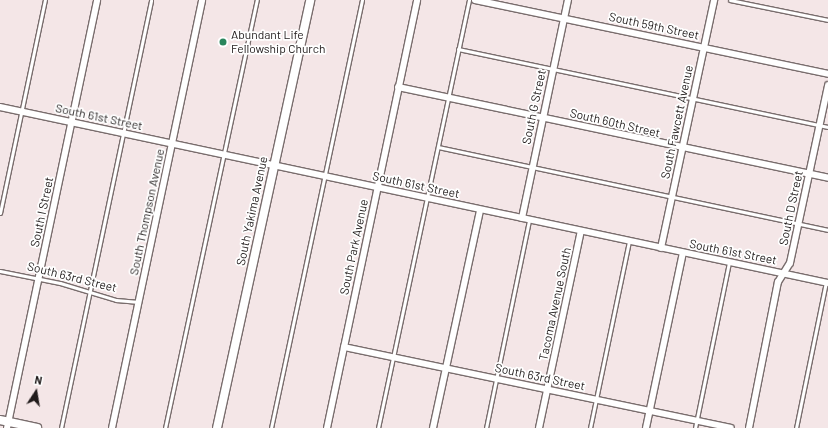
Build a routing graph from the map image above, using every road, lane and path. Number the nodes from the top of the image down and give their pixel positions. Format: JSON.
{"nodes":[{"id":1,"x":45,"y":0,"type":"edge"},
{"id":2,"x":97,"y":0,"type":"edge"},
{"id":3,"x":151,"y":0,"type":"edge"},
{"id":4,"x":202,"y":0,"type":"edge"},
{"id":5,"x":257,"y":0,"type":"edge"},
{"id":6,"x":310,"y":0,"type":"edge"},
{"id":7,"x":362,"y":0,"type":"edge"},
{"id":8,"x":417,"y":0,"type":"edge"},
{"id":9,"x":469,"y":0,"type":"edge"},
{"id":10,"x":475,"y":0,"type":"edge"},
{"id":11,"x":568,"y":0,"type":"edge"},
{"id":12,"x":714,"y":0,"type":"edge"},
{"id":13,"x":730,"y":0,"type":"edge"},
{"id":14,"x":564,"y":18,"type":"junction"},
{"id":15,"x":828,"y":20,"type":"edge"},
{"id":16,"x":704,"y":48,"type":"junction"},
{"id":17,"x":458,"y":49,"type":"junction"},
{"id":18,"x":554,"y":69,"type":"junction"},
{"id":19,"x":828,"y":74,"type":"edge"},
{"id":20,"x":828,"y":85,"type":"edge"},
{"id":21,"x":398,"y":87,"type":"junction"},
{"id":22,"x":448,"y":98,"type":"junction"},
{"id":23,"x":694,"y":99,"type":"junction"},
{"id":24,"x":0,"y":107,"type":"edge"},
{"id":25,"x":21,"y":112,"type":"junction"},
{"id":26,"x":543,"y":118,"type":"junction"},
{"id":27,"x":72,"y":122,"type":"junction"},
{"id":28,"x":819,"y":125,"type":"junction"},
{"id":29,"x":828,"y":127,"type":"edge"},
{"id":30,"x":123,"y":133,"type":"junction"},
{"id":31,"x":173,"y":144,"type":"junction"},
{"id":32,"x":438,"y":147,"type":"junction"},
{"id":33,"x":682,"y":149,"type":"junction"},
{"id":34,"x":224,"y":154,"type":"junction"},
{"id":35,"x":274,"y":165,"type":"junction"},
{"id":36,"x":533,"y":167,"type":"junction"},
{"id":37,"x":810,"y":174,"type":"junction"},
{"id":38,"x":324,"y":176,"type":"junction"},
{"id":39,"x":828,"y":178,"type":"edge"},
{"id":40,"x":378,"y":188,"type":"junction"},
{"id":41,"x":673,"y":196,"type":"junction"},
{"id":42,"x":427,"y":199,"type":"junction"},
{"id":43,"x":480,"y":210,"type":"junction"},
{"id":44,"x":0,"y":213,"type":"edge"},
{"id":45,"x":522,"y":218,"type":"junction"},
{"id":46,"x":529,"y":220,"type":"junction"},
{"id":47,"x":799,"y":224,"type":"junction"},
{"id":48,"x":828,"y":230,"type":"edge"},
{"id":49,"x":581,"y":231,"type":"junction"},
{"id":50,"x":629,"y":241,"type":"junction"},
{"id":51,"x":662,"y":248,"type":"junction"},
{"id":52,"x":683,"y":253,"type":"junction"},
{"id":53,"x":729,"y":262,"type":"junction"},
{"id":54,"x":0,"y":271,"type":"edge"},
{"id":55,"x":784,"y":273,"type":"junction"},
{"id":56,"x":39,"y":279,"type":"junction"},
{"id":57,"x":827,"y":282,"type":"edge"},
{"id":58,"x":89,"y":292,"type":"junction"},
{"id":59,"x":139,"y":302,"type":"junction"},
{"id":60,"x":344,"y":347,"type":"junction"},
{"id":61,"x":393,"y":357,"type":"junction"},
{"id":62,"x":446,"y":368,"type":"junction"},
{"id":63,"x":496,"y":379,"type":"junction"},
{"id":64,"x":548,"y":390,"type":"junction"},
{"id":65,"x":596,"y":400,"type":"junction"},
{"id":66,"x":649,"y":411,"type":"junction"},
{"id":67,"x":0,"y":420,"type":"edge"},
{"id":68,"x":696,"y":421,"type":"junction"},
{"id":69,"x":8,"y":425,"type":"edge"},
{"id":70,"x":37,"y":428,"type":"edge"},
{"id":71,"x":61,"y":428,"type":"edge"},
{"id":72,"x":112,"y":428,"type":"edge"},
{"id":73,"x":165,"y":428,"type":"edge"},
{"id":74,"x":217,"y":428,"type":"edge"},
{"id":75,"x":271,"y":428,"type":"edge"},
{"id":76,"x":327,"y":428,"type":"edge"},
{"id":77,"x":378,"y":428,"type":"edge"},
{"id":78,"x":433,"y":428,"type":"edge"},
{"id":79,"x":486,"y":428,"type":"edge"},
{"id":80,"x":539,"y":428,"type":"edge"},
{"id":81,"x":590,"y":428,"type":"edge"},
{"id":82,"x":646,"y":428,"type":"edge"},
{"id":83,"x":694,"y":428,"type":"edge"},
{"id":84,"x":731,"y":428,"type":"edge"},
{"id":85,"x":749,"y":428,"type":"edge"},
{"id":86,"x":796,"y":428,"type":"edge"}],
"edges":[{"from":1,"to":25,"type":"lane"},
{"from":2,"to":27,"type":"street","name":"South I Street"},
{"from":3,"to":30,"type":"lane"},
{"from":4,"to":31,"type":"street","name":"South Thompson Avenue"},
{"from":5,"to":34,"type":"lane"},
{"from":6,"to":35,"type":"main road","name":"South Yakima Avenue"},
{"from":7,"to":38,"type":"lane"},
{"from":8,"to":21,"type":"street","name":"South Park Avenue"},
{"from":9,"to":17,"type":"lane"},
{"from":10,"to":14,"type":"street","name":"South 59th Street"},
{"from":11,"to":14,"type":"street","name":"South G Street"},
{"from":12,"to":16,"type":"street","name":"South Fawcett Avenue"},
{"from":13,"to":15,"type":"lane"},
{"from":14,"to":16,"type":"street","name":"South 59th Street"},
{"from":14,"to":18,"type":"street","name":"South G Street"},
{"from":16,"to":19,"type":"street","name":"South 59th Street"},
{"from":16,"to":23,"type":"street","name":"South Fawcett Avenue"},
{"from":17,"to":18,"type":"lane"},
{"from":17,"to":22,"type":"lane"},
{"from":18,"to":23,"type":"lane"},
{"from":18,"to":26,"type":"street","name":"South G Street"},
{"from":20,"to":28,"type":"street","name":"South D Street"},
{"from":21,"to":22,"type":"street","name":"South 60th Street"},
{"from":21,"to":40,"type":"street","name":"South Park Avenue"},
{"from":22,"to":26,"type":"street","name":"South 60th Street"},
{"from":22,"to":32,"type":"lane"},
{"from":23,"to":28,"type":"lane"},
{"from":23,"to":33,"type":"street","name":"South Fawcett Avenue"},
{"from":24,"to":25,"type":"street","name":"South 61st Street"},
{"from":25,"to":27,"type":"street","name":"South 61st Street"},
{"from":25,"to":44,"type":"lane"},
{"from":26,"to":33,"type":"street","name":"South 60th Street"},
{"from":26,"to":36,"type":"street","name":"South G Street"},
{"from":27,"to":30,"type":"street","name":"South 61st Street"},
{"from":27,"to":56,"type":"street","name":"South I Street"},
{"from":28,"to":29,"type":"lane"},
{"from":28,"to":37,"type":"street","name":"South D Street"},
{"from":30,"to":31,"type":"street","name":"South 61st Street"},
{"from":30,"to":58,"type":"lane"},
{"from":31,"to":34,"type":"street","name":"South 61st Street"},
{"from":31,"to":59,"type":"street","name":"South Thompson Avenue"},
{"from":32,"to":36,"type":"lane"},
{"from":32,"to":42,"type":"lane"},
{"from":33,"to":37,"type":"street","name":"South 60th Street"},
{"from":33,"to":41,"type":"street","name":"South Fawcett Avenue"},
{"from":34,"to":35,"type":"street","name":"South 61st Street"},
{"from":34,"to":73,"type":"lane"},
{"from":35,"to":38,"type":"street","name":"South 61st Street"},
{"from":35,"to":74,"type":"main road","name":"South Yakima Avenue"},
{"from":36,"to":41,"type":"lane"},
{"from":36,"to":45,"type":"street","name":"South G Street"},
{"from":37,"to":39,"type":"street","name":"South 60th Street"},
{"from":37,"to":47,"type":"street","name":"South D Street"},
{"from":38,"to":40,"type":"street","name":"South 61st Street"},
{"from":38,"to":75,"type":"lane"},
{"from":40,"to":42,"type":"street","name":"South 61st Street"},
{"from":40,"to":60,"type":"street","name":"South Park Avenue"},
{"from":41,"to":47,"type":"lane"},
{"from":41,"to":51,"type":"street","name":"South Fawcett Avenue"},
{"from":42,"to":43,"type":"street","name":"South 61st Street"},
{"from":42,"to":61,"type":"lane"},
{"from":43,"to":45,"type":"street","name":"South 61st Street"},
{"from":43,"to":62,"type":"street"},
{"from":45,"to":46,"type":"street","name":"South 61st Street"},
{"from":46,"to":49,"type":"street","name":"South 61st Street"},
{"from":46,"to":63,"type":"lane"},
{"from":47,"to":48,"type":"lane"},
{"from":47,"to":55,"type":"street","name":"South D Street"},
{"from":49,"to":50,"type":"street","name":"South 61st Street"},
{"from":49,"to":64,"type":"street","name":"Tacoma Avenue South"},
{"from":50,"to":51,"type":"street","name":"South 61st Street"},
{"from":50,"to":65,"type":"lane"},
{"from":51,"to":52,"type":"street","name":"South 61st Street"},
{"from":52,"to":53,"type":"street","name":"South 61st Street"},
{"from":52,"to":66,"type":"street"},
{"from":53,"to":55,"type":"street","name":"South 61st Street"},
{"from":53,"to":68,"type":"lane"},
{"from":54,"to":56,"type":"lane","name":"South 63rd Street"},
{"from":55,"to":57,"type":"street","name":"South 61st Street"},
{"from":55,"to":85,"type":"street","name":"South D Street"},
{"from":56,"to":58,"type":"lane","name":"South 63rd Street"},
{"from":56,"to":69,"type":"street","name":"South I Street"},
{"from":57,"to":86,"type":"lane"},
{"from":58,"to":59,"type":"lane","name":"South 63rd Street"},
{"from":58,"to":71,"type":"lane"},
{"from":59,"to":72,"type":"street","name":"South Thompson Avenue"},
{"from":60,"to":61,"type":"street","name":"South 63rd Street"},
{"from":60,"to":76,"type":"street","name":"South Park Avenue"},
{"from":61,"to":62,"type":"street","name":"South 63rd Street"},
{"from":61,"to":77,"type":"lane"},
{"from":62,"to":63,"type":"street","name":"South 63rd Street"},
{"from":62,"to":78,"type":"street"},
{"from":63,"to":64,"type":"street","name":"South 63rd Street"},
{"from":63,"to":79,"type":"lane"},
{"from":64,"to":65,"type":"street","name":"South 63rd Street"},
{"from":64,"to":80,"type":"street","name":"Tacoma Avenue South"},
{"from":65,"to":66,"type":"street","name":"South 63rd Street"},
{"from":65,"to":81,"type":"lane"},
{"from":66,"to":68,"type":"street","name":"South 63rd Street"},
{"from":66,"to":82,"type":"street"},
{"from":67,"to":69,"type":"main road"},
{"from":68,"to":83,"type":"lane"},
{"from":68,"to":84,"type":"street","name":"South 63rd Street"},
{"from":69,"to":70,"type":"main road"}]}
